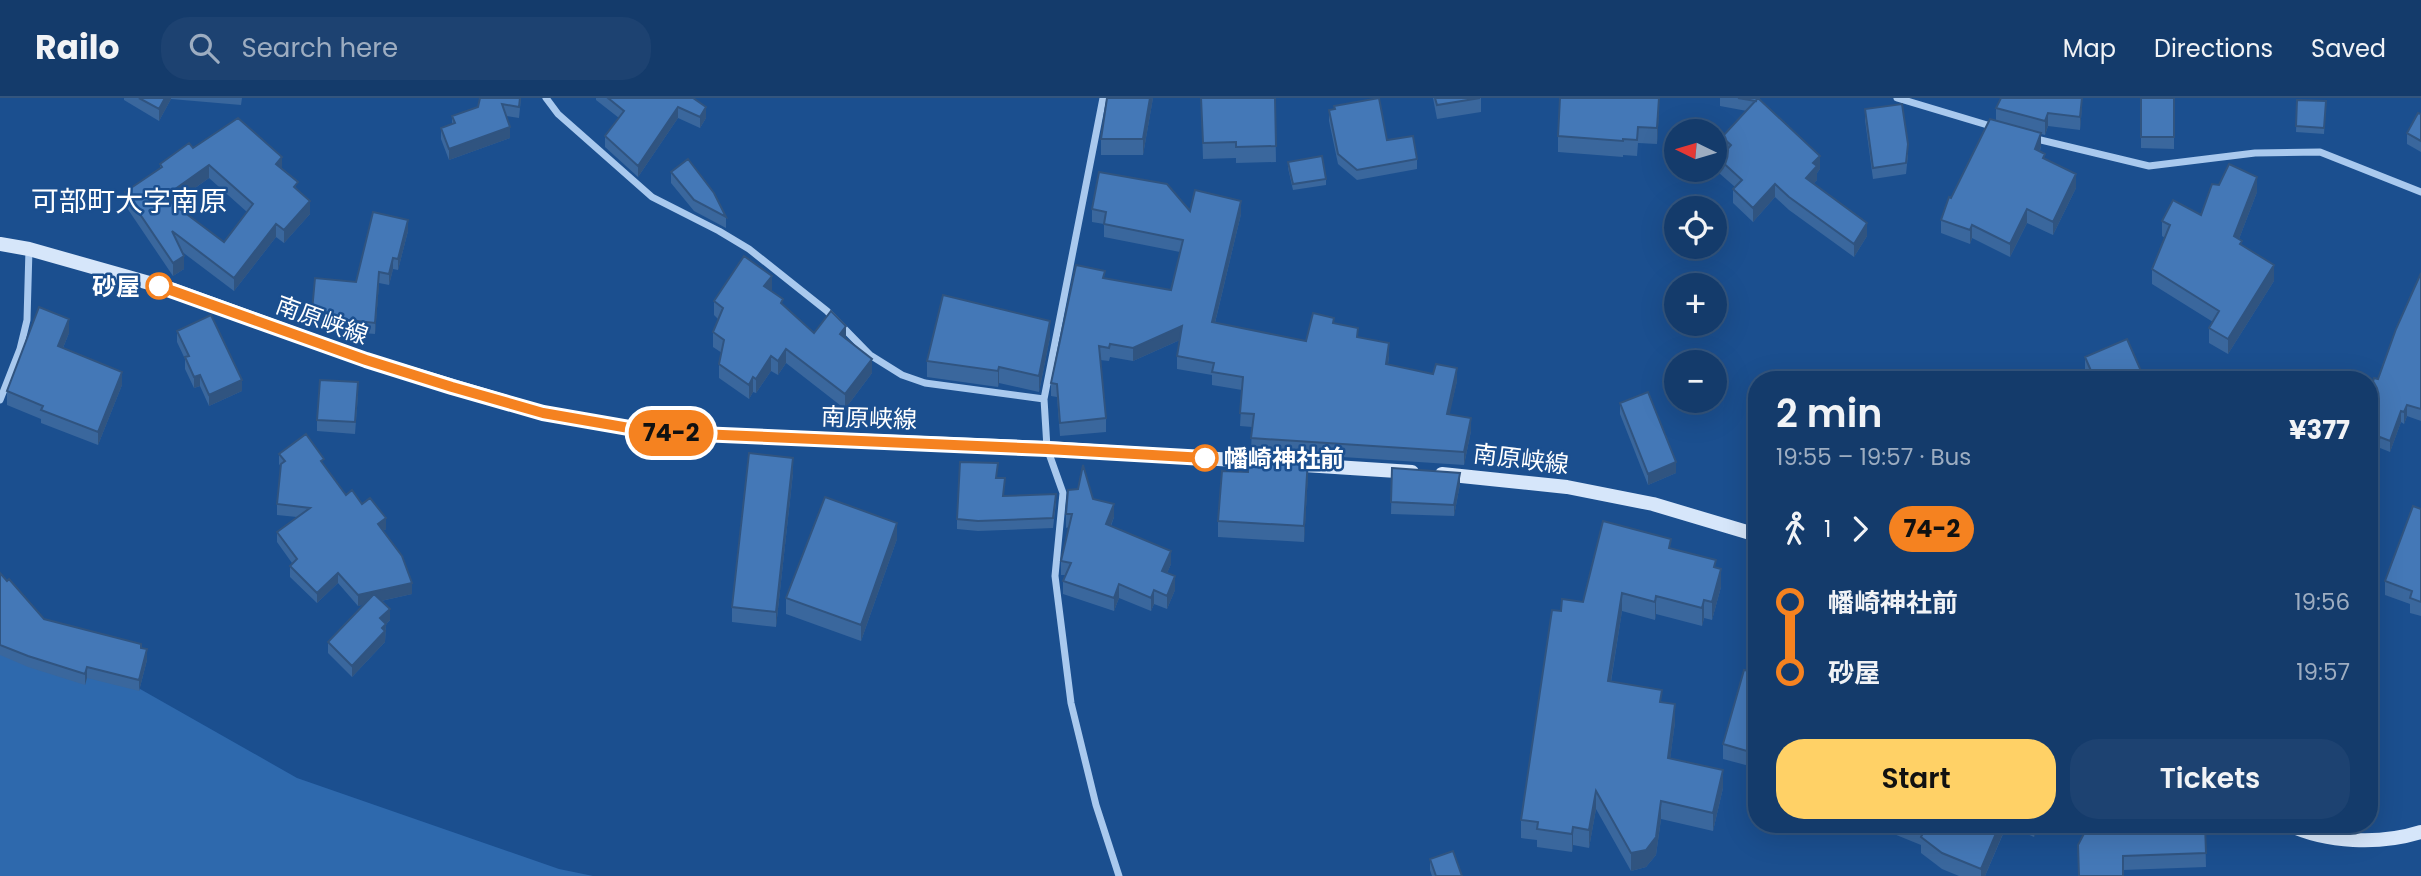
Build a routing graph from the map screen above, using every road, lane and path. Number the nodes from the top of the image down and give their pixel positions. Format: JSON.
{"nodes":[{"id":1,"x":546,"y":98,"type":"edge"},
{"id":2,"x":1103,"y":98,"type":"edge"},
{"id":3,"x":1897,"y":98,"type":"edge"},
{"id":4,"x":2003,"y":130,"type":"edge"},
{"id":5,"x":2029,"y":138,"type":"edge"},
{"id":6,"x":2421,"y":192,"type":"edge"},
{"id":7,"x":0,"y":244,"type":"edge"},
{"id":8,"x":29,"y":249,"type":"junction"},
{"id":9,"x":1045,"y":399,"type":"junction"},
{"id":10,"x":0,"y":400,"type":"edge"},
{"id":11,"x":1047,"y":449,"type":"junction"},
{"id":12,"x":1748,"y":532,"type":"edge"},
{"id":13,"x":2421,"y":832,"type":"edge"},
{"id":14,"x":2317,"y":833,"type":"edge"},
{"id":15,"x":1119,"y":876,"type":"edge"}],
"edges":[{"from":1,"to":9,"type":"street"},
{"from":2,"to":9,"type":"street"},
{"from":3,"to":4,"type":"street"},
{"from":5,"to":6,"type":"street"},
{"from":7,"to":8,"type":"main road","name":"南原峡線"},
{"from":8,"to":10,"type":"street"},
{"from":8,"to":11,"type":"main road","name":"南原峡線"},
{"from":9,"to":11,"type":"street"},
{"from":11,"to":12,"type":"main road","name":"南原峡線"},
{"from":11,"to":15,"type":"street"},
{"from":13,"to":14,"type":"main road"}]}
